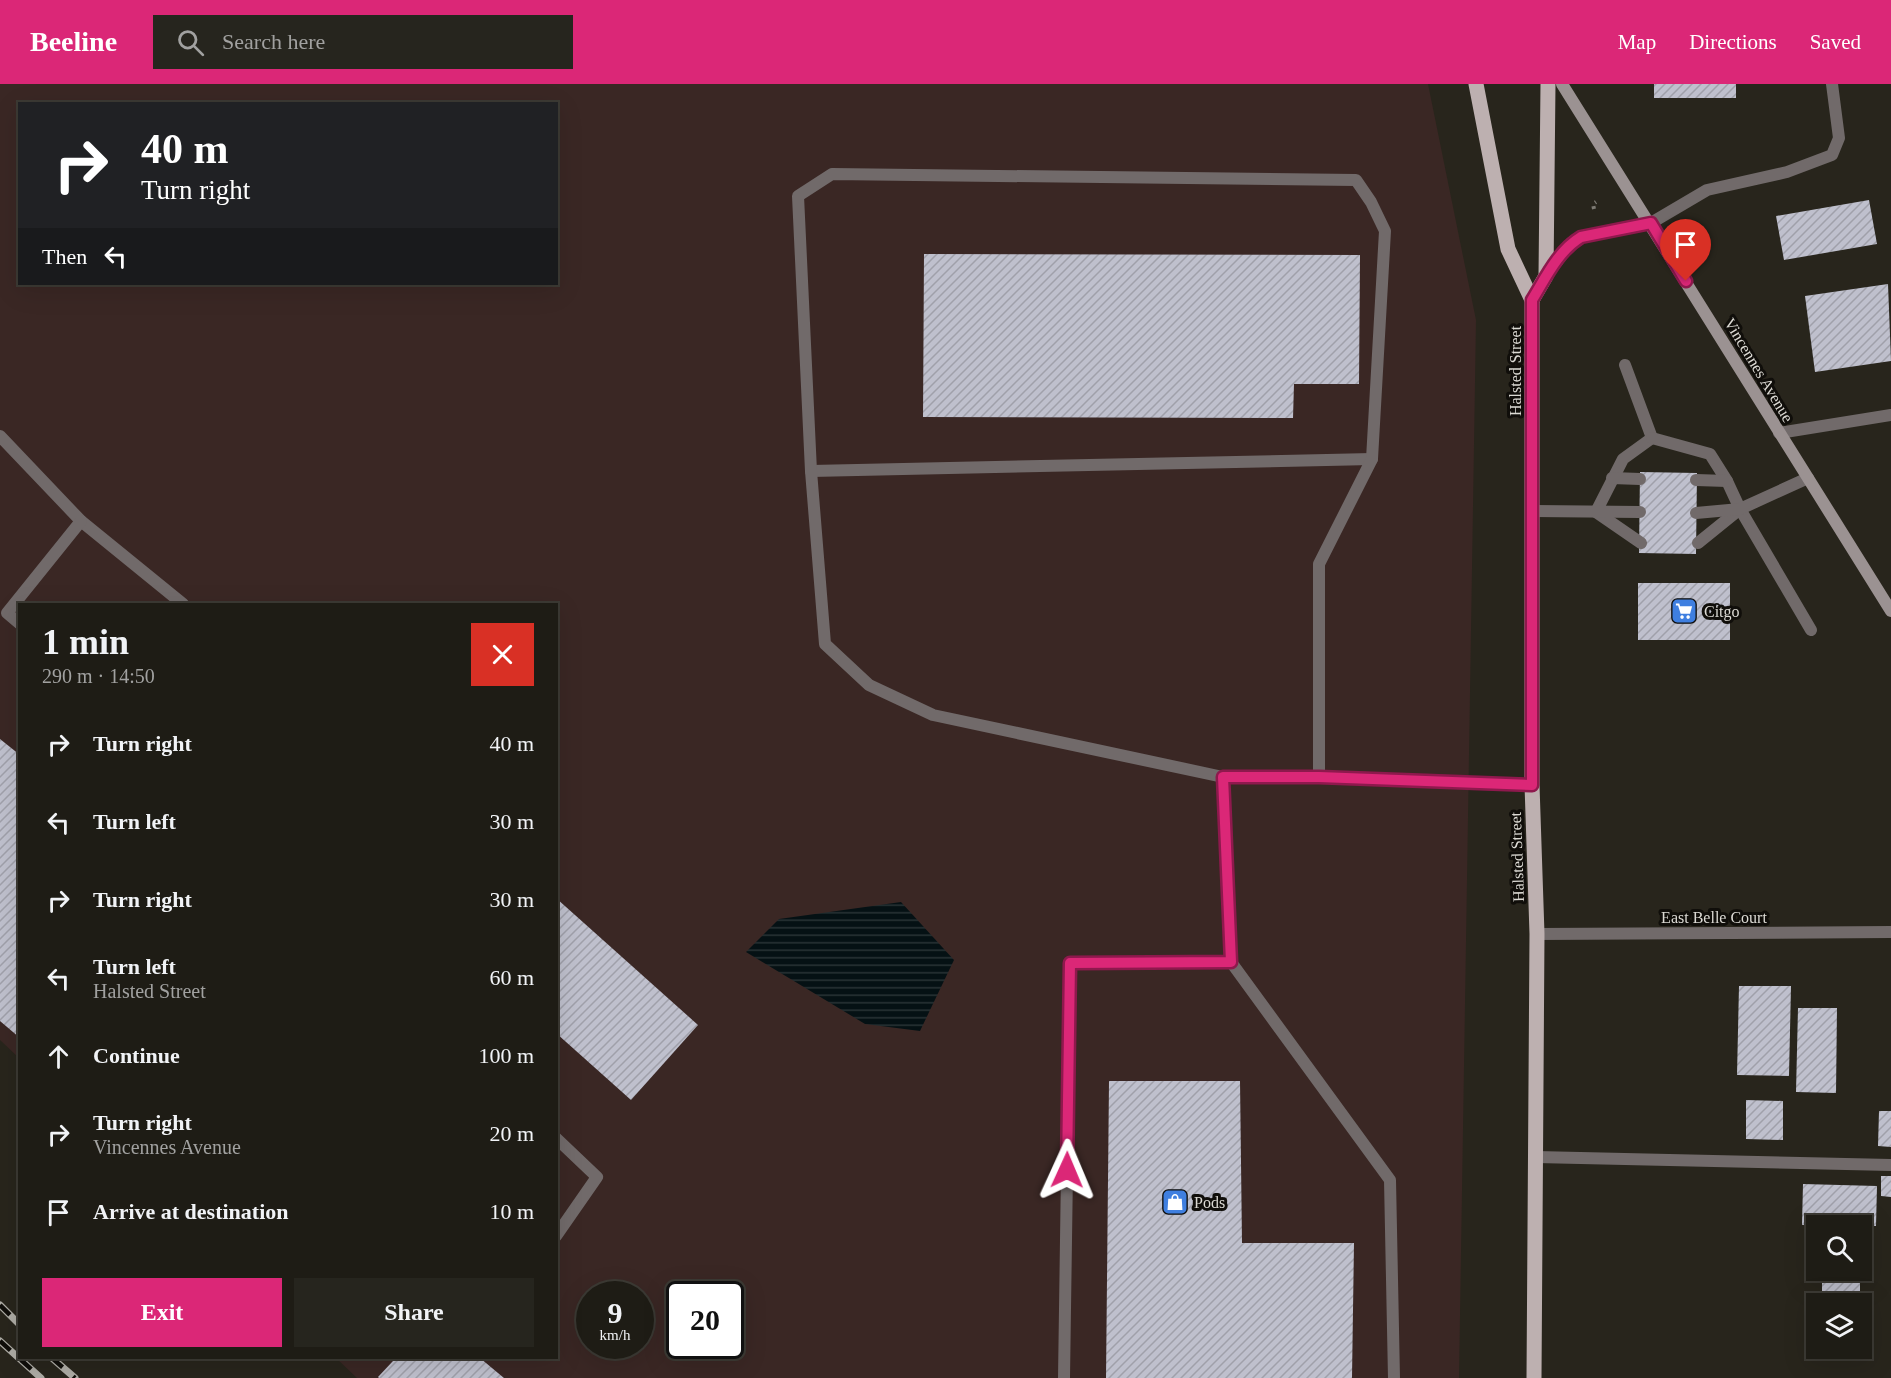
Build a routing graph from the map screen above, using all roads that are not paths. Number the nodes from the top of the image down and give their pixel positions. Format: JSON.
{"nodes":[{"id":1,"x":1476,"y":84,"type":"edge"},
{"id":2,"x":1548,"y":84,"type":"edge"},
{"id":3,"x":1562,"y":84,"type":"edge"},
{"id":4,"x":1832,"y":84,"type":"edge"},
{"id":5,"x":1651,"y":223,"type":"junction"},
{"id":6,"x":1546,"y":276,"type":"junction"},
{"id":7,"x":1532,"y":300,"type":"junction"},
{"id":8,"x":1625,"y":365,"type":"dead end"},
{"id":9,"x":1891,"y":415,"type":"edge"},
{"id":10,"x":1779,"y":433,"type":"junction"},
{"id":11,"x":0,"y":436,"type":"edge"},
{"id":12,"x":1652,"y":438,"type":"junction"},
{"id":13,"x":1372,"y":459,"type":"junction"},
{"id":14,"x":811,"y":471,"type":"junction"},
{"id":15,"x":1612,"y":478,"type":"junction"},
{"id":16,"x":1808,"y":478,"type":"junction"},
{"id":17,"x":1640,"y":479,"type":"dead end"},
{"id":18,"x":1696,"y":480,"type":"dead end"},
{"id":19,"x":1727,"y":481,"type":"junction"},
{"id":20,"x":1740,"y":509,"type":"junction"},
{"id":21,"x":1534,"y":511,"type":"junction"},
{"id":22,"x":1596,"y":512,"type":"junction"},
{"id":23,"x":1640,"y":512,"type":"dead end"},
{"id":24,"x":1696,"y":513,"type":"dead end"},
{"id":25,"x":81,"y":521,"type":"junction"},
{"id":26,"x":1641,"y":543,"type":"dead end"},
{"id":27,"x":1698,"y":543,"type":"dead end"},
{"id":28,"x":182,"y":603,"type":"edge"},
{"id":29,"x":1891,"y":611,"type":"edge"},
{"id":30,"x":18,"y":622,"type":"edge"},
{"id":31,"x":1811,"y":630,"type":"dead end"},
{"id":32,"x":1223,"y":777,"type":"junction"},
{"id":33,"x":1319,"y":777,"type":"junction"},
{"id":34,"x":1532,"y":785,"type":"junction"},
{"id":35,"x":1891,"y":932,"type":"edge"},
{"id":36,"x":1537,"y":934,"type":"junction"},
{"id":37,"x":1231,"y":962,"type":"junction"},
{"id":38,"x":558,"y":1140,"type":"edge"},
{"id":39,"x":1536,"y":1157,"type":"junction"},
{"id":40,"x":1891,"y":1165,"type":"edge"},
{"id":41,"x":558,"y":1233,"type":"edge"},
{"id":42,"x":1064,"y":1378,"type":"edge"},
{"id":43,"x":1394,"y":1378,"type":"edge"},
{"id":44,"x":1534,"y":1378,"type":"edge"}],
"edges":[{"from":1,"to":7,"type":"main road","name":"Halsted Street"},
{"from":2,"to":6,"type":"main road"},
{"from":3,"to":5,"type":"street","name":"Vincennes Avenue"},
{"from":4,"to":5,"type":"street"},
{"from":5,"to":6,"type":"street"},
{"from":5,"to":10,"type":"street","name":"Vincennes Avenue"},
{"from":6,"to":7,"type":"main road"},
{"from":7,"to":21,"type":"main road","name":"Halsted Street"},
{"from":8,"to":12,"type":"street"},
{"from":9,"to":10,"type":"street"},
{"from":10,"to":16,"type":"street","name":"Vincennes Avenue"},
{"from":11,"to":25,"type":"street"},
{"from":12,"to":15,"type":"street"},
{"from":12,"to":19,"type":"street"},
{"from":13,"to":14,"type":"street"},
{"from":13,"to":14,"type":"street"},
{"from":13,"to":33,"type":"street"},
{"from":14,"to":32,"type":"street"},
{"from":15,"to":17,"type":"street"},
{"from":15,"to":22,"type":"street"},
{"from":16,"to":20,"type":"street"},
{"from":16,"to":29,"type":"street","name":"Vincennes Avenue"},
{"from":18,"to":19,"type":"street"},
{"from":19,"to":20,"type":"street"},
{"from":20,"to":24,"type":"street"},
{"from":20,"to":27,"type":"street"},
{"from":20,"to":31,"type":"street"},
{"from":21,"to":22,"type":"street"},
{"from":21,"to":34,"type":"main road","name":"Halsted Street"},
{"from":22,"to":23,"type":"street"},
{"from":22,"to":26,"type":"street"},
{"from":25,"to":28,"type":"street"},
{"from":25,"to":30,"type":"street"},
{"from":32,"to":33,"type":"street"},
{"from":32,"to":37,"type":"street"},
{"from":33,"to":34,"type":"street"},
{"from":34,"to":36,"type":"main road","name":"Halsted Street"},
{"from":35,"to":36,"type":"street","name":"East Belle Court"},
{"from":36,"to":39,"type":"main road","name":"Halsted Street"},
{"from":37,"to":42,"type":"street"},
{"from":37,"to":43,"type":"street"},
{"from":38,"to":41,"type":"street"},
{"from":39,"to":40,"type":"street"},
{"from":39,"to":44,"type":"main road","name":"Halsted Street"}]}
